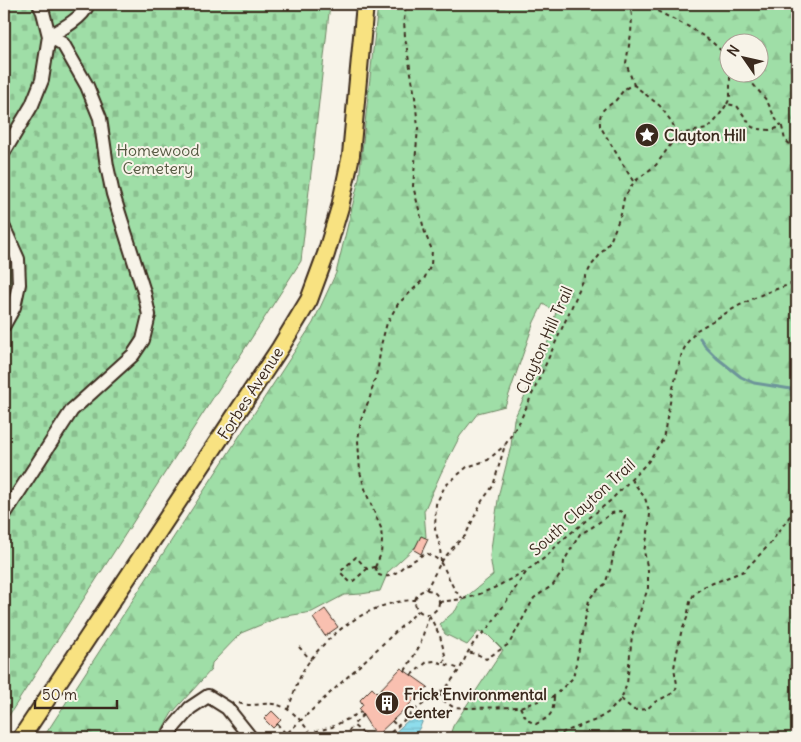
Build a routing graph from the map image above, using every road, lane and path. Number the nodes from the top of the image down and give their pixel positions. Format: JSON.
{"nodes":[{"id":1,"x":39,"y":4,"type":"edge"},
{"id":2,"x":88,"y":4,"type":"edge"},
{"id":3,"x":365,"y":4,"type":"edge"},
{"id":4,"x":406,"y":4,"type":"edge"},
{"id":5,"x":630,"y":4,"type":"edge"},
{"id":6,"x":643,"y":4,"type":"edge"},
{"id":7,"x":49,"y":36,"type":"junction"},
{"id":8,"x":718,"y":48,"type":"edge"},
{"id":9,"x":730,"y":82,"type":"edge"},
{"id":10,"x":751,"y":82,"type":"edge"},
{"id":11,"x":634,"y":85,"type":"junction"},
{"id":12,"x":727,"y":104,"type":"junction"},
{"id":13,"x":782,"y":126,"type":"junction"},
{"id":14,"x":678,"y":134,"type":"junction"},
{"id":15,"x":4,"y":152,"type":"edge"},
{"id":16,"x":797,"y":174,"type":"edge"},
{"id":17,"x":634,"y":182,"type":"junction"},
{"id":18,"x":4,"y":228,"type":"edge"},
{"id":19,"x":797,"y":282,"type":"edge"},
{"id":20,"x":4,"y":325,"type":"edge"},
{"id":21,"x":505,"y":445,"type":"junction"},
{"id":22,"x":632,"y":480,"type":"junction"},
{"id":23,"x":797,"y":506,"type":"edge"},
{"id":24,"x":4,"y":515,"type":"edge"},
{"id":25,"x":576,"y":529,"type":"junction"},
{"id":26,"x":580,"y":534,"type":"junction"},
{"id":27,"x":441,"y":562,"type":"junction"},
{"id":28,"x":375,"y":567,"type":"junction"},
{"id":29,"x":367,"y":569,"type":"junction"},
{"id":30,"x":529,"y":569,"type":"junction"},
{"id":31,"x":426,"y":590,"type":"junction"},
{"id":32,"x":463,"y":599,"type":"junction"},
{"id":33,"x":415,"y":600,"type":"junction"},
{"id":34,"x":439,"y":602,"type":"junction"},
{"id":35,"x":418,"y":611,"type":"junction"},
{"id":36,"x":429,"y":614,"type":"junction"},
{"id":37,"x":299,"y":647,"type":"dead end"},
{"id":38,"x":468,"y":652,"type":"junction"},
{"id":39,"x":311,"y":660,"type":"junction"},
{"id":40,"x":444,"y":664,"type":"junction"},
{"id":41,"x":460,"y":669,"type":"junction"},
{"id":42,"x":405,"y":671,"type":"dead end"},
{"id":43,"x":411,"y":675,"type":"dead end"},
{"id":44,"x":439,"y":693,"type":"junction"},
{"id":45,"x":554,"y":696,"type":"junction"},
{"id":46,"x":621,"y":699,"type":"junction"},
{"id":47,"x":235,"y":701,"type":"dead end"},
{"id":48,"x":520,"y":707,"type":"junction"},
{"id":49,"x":288,"y":709,"type":"junction"},
{"id":50,"x":361,"y":712,"type":"dead end"},
{"id":51,"x":363,"y":716,"type":"dead end"},
{"id":52,"x":301,"y":721,"type":"junction"},
{"id":53,"x":392,"y":721,"type":"dead end"},
{"id":54,"x":277,"y":724,"type":"dead end"},
{"id":55,"x":353,"y":725,"type":"junction"},
{"id":56,"x":397,"y":726,"type":"junction"},
{"id":57,"x":310,"y":733,"type":"junction"},
{"id":58,"x":286,"y":734,"type":"junction"},
{"id":59,"x":21,"y":738,"type":"edge"},
{"id":60,"x":167,"y":738,"type":"edge"},
{"id":61,"x":251,"y":738,"type":"edge"},
{"id":62,"x":282,"y":738,"type":"edge"},
{"id":63,"x":290,"y":738,"type":"edge"},
{"id":64,"x":311,"y":738,"type":"edge"},
{"id":65,"x":344,"y":738,"type":"edge"},
{"id":66,"x":369,"y":738,"type":"edge"},
{"id":67,"x":384,"y":738,"type":"edge"},
{"id":68,"x":555,"y":738,"type":"edge"}],
"edges":[{"from":1,"to":7,"type":"lane"},
{"from":2,"to":7,"type":"lane"},
{"from":3,"to":59,"type":"main road","name":"Forbes Avenue"},
{"from":4,"to":28,"type":"path"},
{"from":5,"to":11,"type":"path"},
{"from":6,"to":8,"type":"path"},
{"from":7,"to":15,"type":"lane"},
{"from":7,"to":24,"type":"lane"},
{"from":9,"to":12,"type":"path"},
{"from":10,"to":13,"type":"path"},
{"from":11,"to":14,"type":"path"},
{"from":11,"to":17,"type":"path"},
{"from":12,"to":13,"type":"path"},
{"from":12,"to":14,"type":"path"},
{"from":13,"to":16,"type":"path"},
{"from":14,"to":17,"type":"path","name":"Clayton Hill Trail"},
{"from":17,"to":21,"type":"path","name":"Clayton Hill Trail"},
{"from":18,"to":20,"type":"lane"},
{"from":19,"to":22,"type":"path","name":"South Clayton Trail"},
{"from":21,"to":27,"type":"path","name":"Clayton Hill Trail"},
{"from":21,"to":27,"type":"path"},
{"from":22,"to":25,"type":"path","name":"South Clayton Trail"},
{"from":22,"to":46,"type":"path"},
{"from":23,"to":46,"type":"path"},
{"from":25,"to":26,"type":"path"},
{"from":25,"to":30,"type":"path","name":"South Clayton Trail"},
{"from":26,"to":38,"type":"path"},
{"from":26,"to":45,"type":"path"},
{"from":27,"to":28,"type":"path"},
{"from":27,"to":31,"type":"path","name":"Clayton Hill Trail"},
{"from":27,"to":32,"type":"path"},
{"from":28,"to":29,"type":"path"},
{"from":29,"to":29,"type":"path"},
{"from":30,"to":32,"type":"path","name":"South Clayton Trail"},
{"from":30,"to":38,"type":"path"},
{"from":31,"to":33,"type":"path"},
{"from":31,"to":34,"type":"path"},
{"from":32,"to":34,"type":"path","name":"South Clayton Trail"},
{"from":33,"to":35,"type":"path"},
{"from":33,"to":39,"type":"path"},
{"from":34,"to":36,"type":"path"},
{"from":35,"to":36,"type":"path"},
{"from":35,"to":52,"type":"path"},
{"from":36,"to":40,"type":"path"},
{"from":36,"to":42,"type":"path"},
{"from":37,"to":39,"type":"path"},
{"from":38,"to":41,"type":"path"},
{"from":39,"to":49,"type":"path"},
{"from":40,"to":41,"type":"path"},
{"from":40,"to":43,"type":"path"},
{"from":41,"to":44,"type":"path"},
{"from":44,"to":48,"type":"path"},
{"from":44,"to":56,"type":"path"},
{"from":45,"to":48,"type":"path"},
{"from":45,"to":48,"type":"path"},
{"from":46,"to":68,"type":"path"},
{"from":47,"to":49,"type":"path"},
{"from":49,"to":52,"type":"path"},
{"from":50,"to":57,"type":"path"},
{"from":51,"to":55,"type":"path"},
{"from":52,"to":57,"type":"path"},
{"from":52,"to":58,"type":"path"},
{"from":53,"to":56,"type":"path"},
{"from":54,"to":58,"type":"path"},
{"from":55,"to":65,"type":"path"},
{"from":55,"to":66,"type":"path"},
{"from":56,"to":67,"type":"path"},
{"from":57,"to":64,"type":"path"},
{"from":58,"to":62,"type":"path"},
{"from":58,"to":63,"type":"path"},
{"from":60,"to":61,"type":"lane"}]}
